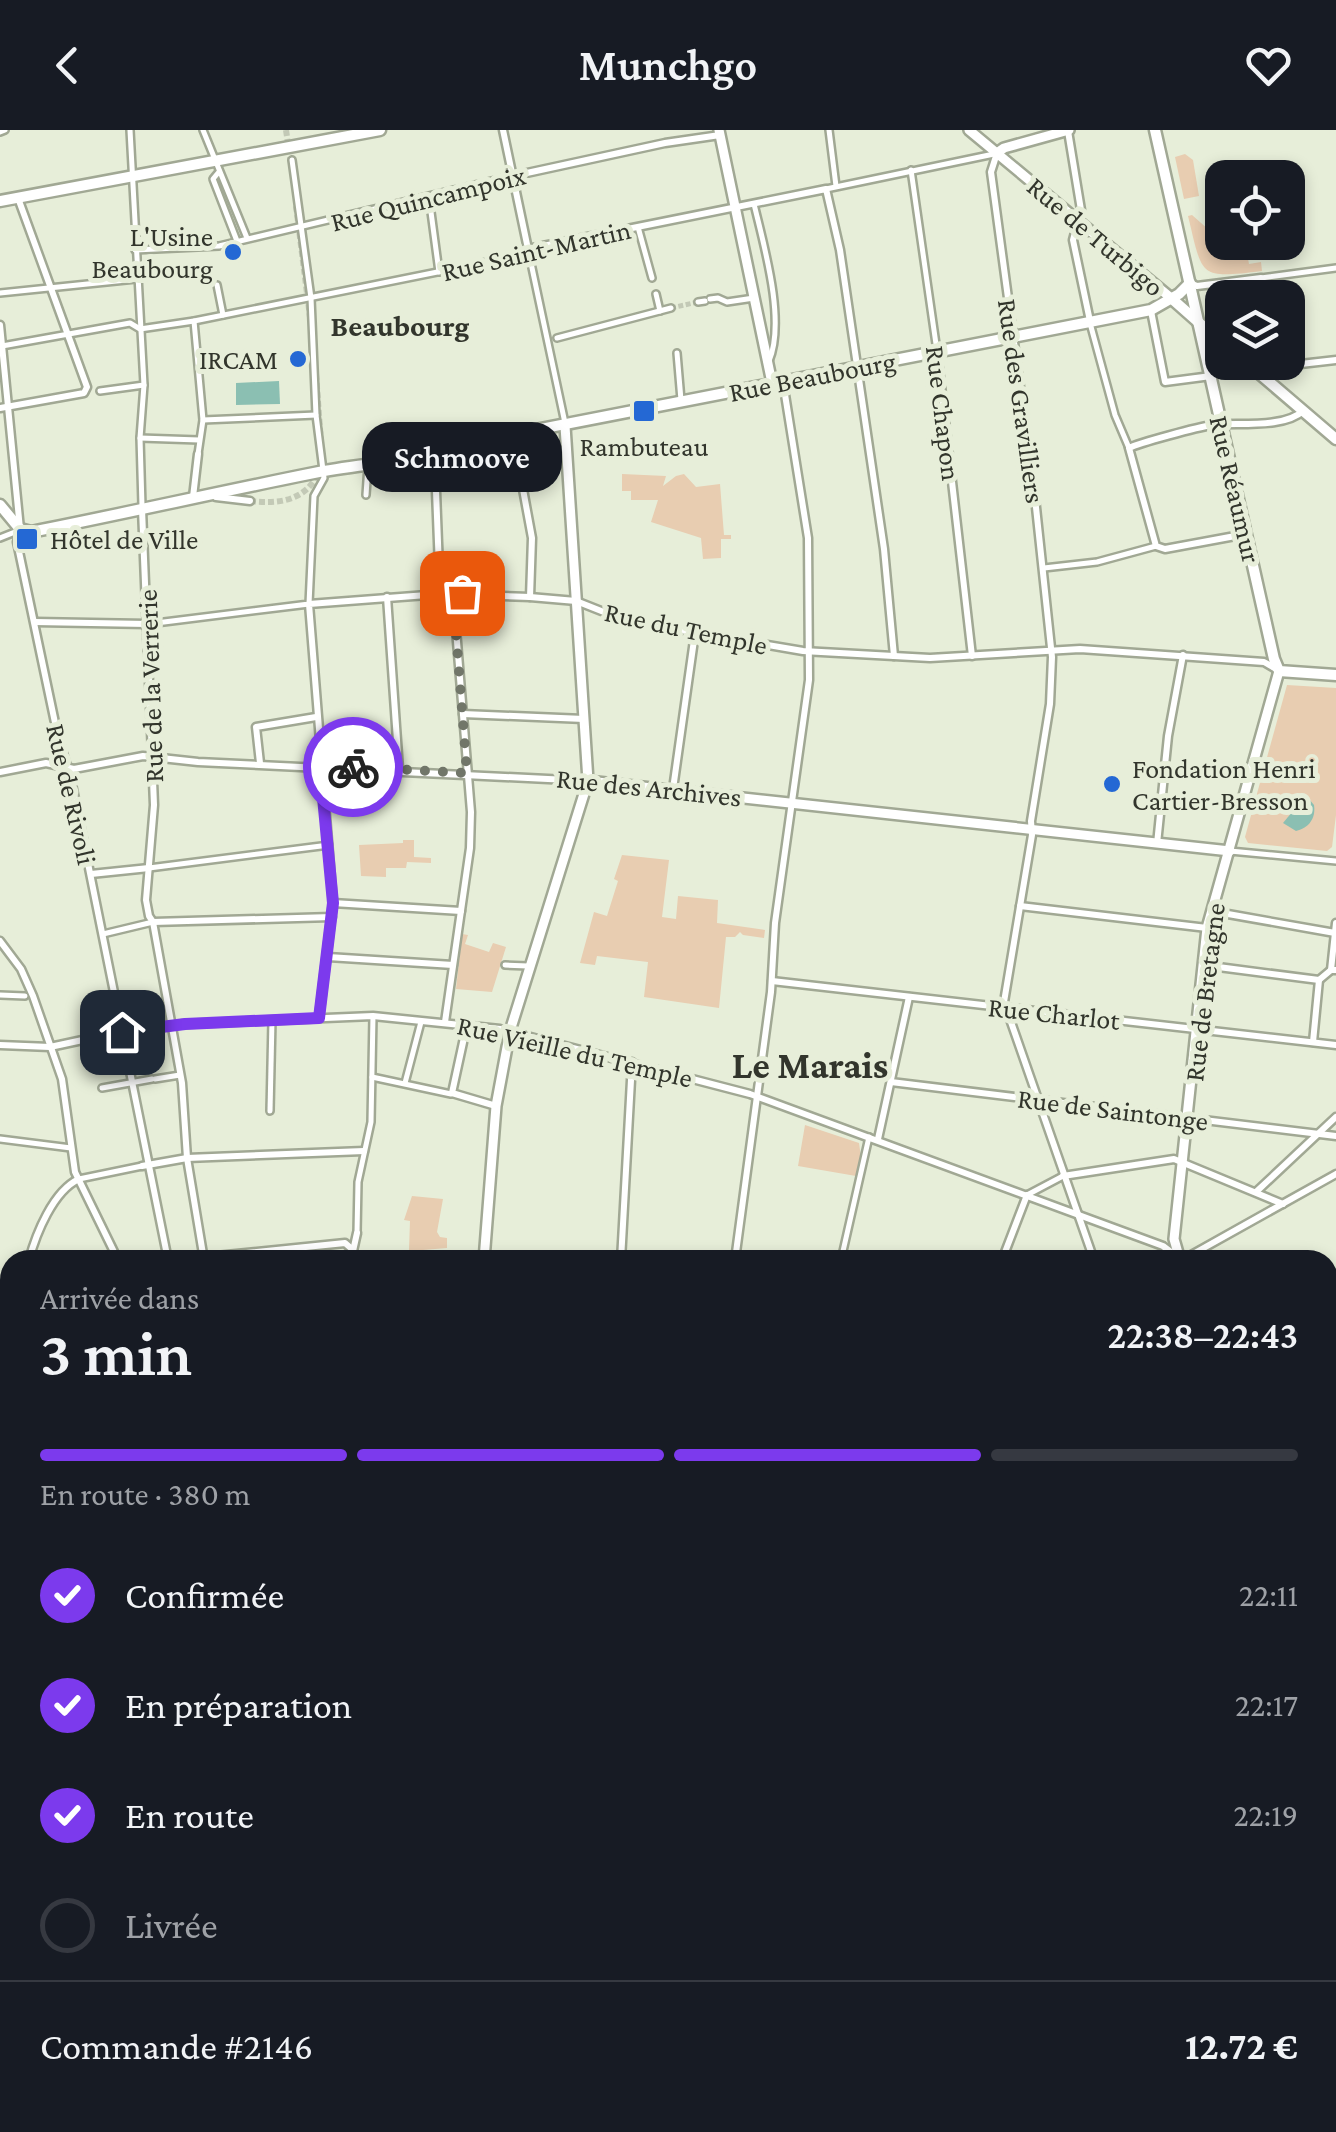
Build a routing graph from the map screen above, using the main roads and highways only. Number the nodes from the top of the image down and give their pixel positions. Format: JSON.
{"nodes":[{"id":1,"x":380,"y":130,"type":"edge"},
{"id":2,"x":1155,"y":130,"type":"edge"},
{"id":3,"x":0,"y":201,"type":"edge"},
{"id":4,"x":1190,"y":283,"type":"junction"},
{"id":5,"x":1170,"y":298,"type":"junction"},
{"id":6,"x":1199,"y":324,"type":"junction"},
{"id":7,"x":1205,"y":329,"type":"edge"},
{"id":8,"x":1267,"y":380,"type":"edge"},
{"id":9,"x":1336,"y":439,"type":"edge"},
{"id":10,"x":0,"y":504,"type":"edge"},
{"id":11,"x":1279,"y":671,"type":"joint"},
{"id":12,"x":1336,"y":675,"type":"edge"}],
"edges":[{"from":1,"to":3,"type":"main road"},
{"from":2,"to":4,"type":"main road","name":"Rue Réaumur"},
{"from":4,"to":5,"type":"main road","name":"Rue Beaubourg"},
{"from":4,"to":6,"type":"main road","name":"Rue Réaumur"},
{"from":5,"to":6,"type":"main road","name":"Rue de Turbigo"},
{"from":5,"to":10,"type":"main road","name":"Rue Beaubourg"},
{"from":6,"to":7,"type":"main road","name":"Rue de Turbigo"},
{"from":6,"to":11,"type":"main road","name":"Rue Réaumur"},
{"from":8,"to":9,"type":"main road"},
{"from":11,"to":12,"type":"main road","name":"Rue du Temple"}]}
